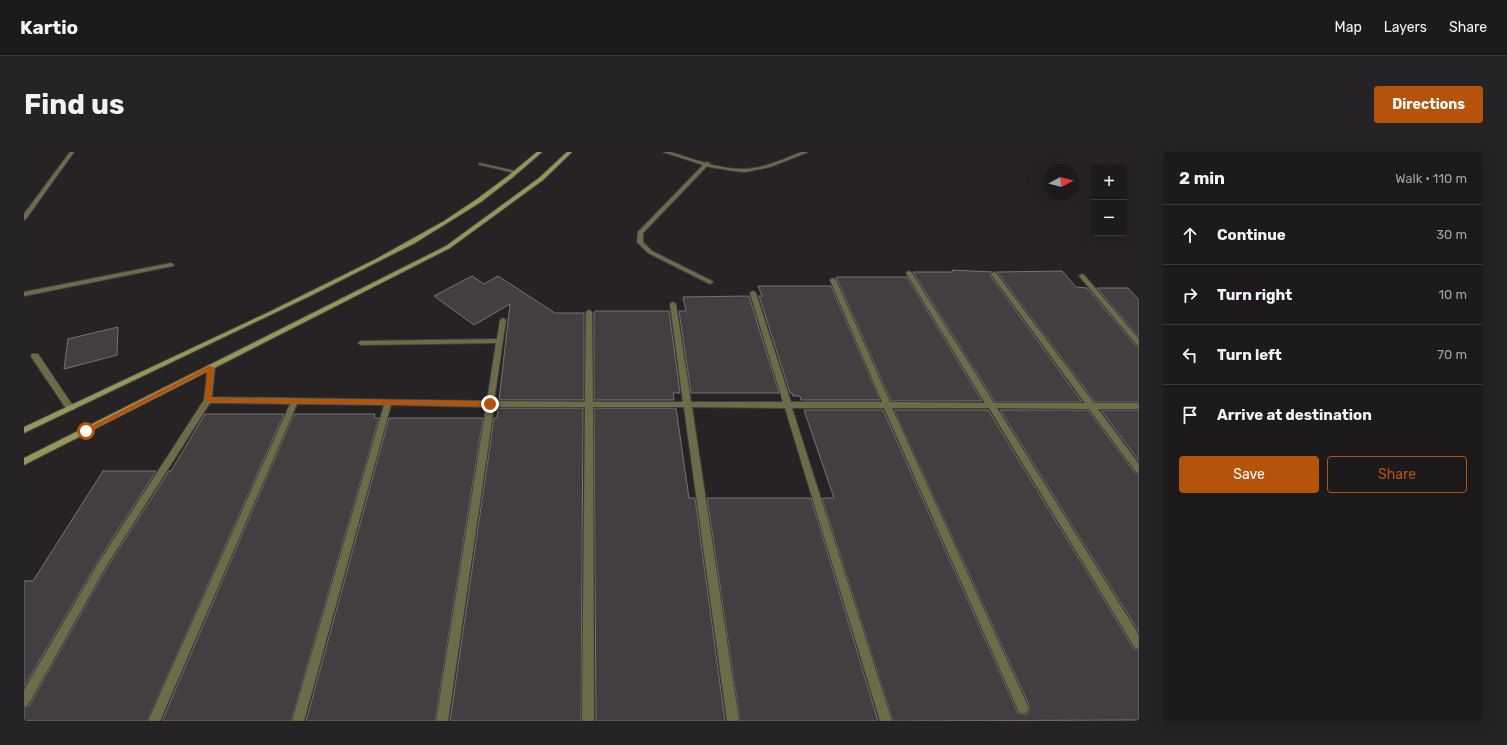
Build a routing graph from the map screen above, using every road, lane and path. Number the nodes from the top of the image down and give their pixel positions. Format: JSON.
{"nodes":[{"id":1,"x":72,"y":152,"type":"edge"},
{"id":2,"x":540,"y":152,"type":"edge"},
{"id":3,"x":570,"y":152,"type":"edge"},
{"id":4,"x":665,"y":152,"type":"edge"},
{"id":5,"x":806,"y":152,"type":"edge"},
{"id":6,"x":708,"y":163,"type":"junction"},
{"id":7,"x":481,"y":164,"type":"dead end"},
{"id":8,"x":515,"y":172,"type":"junction"},
{"id":9,"x":24,"y":218,"type":"edge"},
{"id":10,"x":171,"y":265,"type":"dead end"},
{"id":11,"x":909,"y":273,"type":"dead end"},
{"id":12,"x":994,"y":274,"type":"dead end"},
{"id":13,"x":1082,"y":276,"type":"dead end"},
{"id":14,"x":833,"y":280,"type":"dead end"},
{"id":15,"x":710,"y":282,"type":"dead end"},
{"id":16,"x":753,"y":293,"type":"dead end"},
{"id":17,"x":24,"y":294,"type":"edge"},
{"id":18,"x":673,"y":304,"type":"dead end"},
{"id":19,"x":589,"y":312,"type":"dead end"},
{"id":20,"x":503,"y":320,"type":"dead end"},
{"id":21,"x":500,"y":341,"type":"junction"},
{"id":22,"x":361,"y":343,"type":"dead end"},
{"id":23,"x":1139,"y":343,"type":"edge"},
{"id":24,"x":35,"y":356,"type":"dead end"},
{"id":25,"x":211,"y":367,"type":"junction"},
{"id":26,"x":208,"y":400,"type":"junction"},
{"id":27,"x":295,"y":401,"type":"junction"},
{"id":28,"x":388,"y":403,"type":"junction"},
{"id":29,"x":490,"y":404,"type":"junction"},
{"id":30,"x":589,"y":404,"type":"junction"},
{"id":31,"x":686,"y":404,"type":"junction"},
{"id":32,"x":789,"y":405,"type":"junction"},
{"id":33,"x":887,"y":405,"type":"junction"},
{"id":34,"x":992,"y":406,"type":"junction"},
{"id":35,"x":1091,"y":406,"type":"junction"},
{"id":36,"x":1139,"y":406,"type":"edge"},
{"id":37,"x":70,"y":408,"type":"junction"},
{"id":38,"x":24,"y":430,"type":"edge"},
{"id":39,"x":24,"y":462,"type":"edge"},
{"id":40,"x":1139,"y":470,"type":"edge"},
{"id":41,"x":1139,"y":644,"type":"edge"},
{"id":42,"x":24,"y":701,"type":"edge"},
{"id":43,"x":1023,"y":708,"type":"dead end"},
{"id":44,"x":154,"y":721,"type":"edge"},
{"id":45,"x":298,"y":721,"type":"edge"},
{"id":46,"x":442,"y":721,"type":"edge"},
{"id":47,"x":588,"y":721,"type":"edge"},
{"id":48,"x":733,"y":721,"type":"edge"},
{"id":49,"x":886,"y":721,"type":"edge"}],
"edges":[{"from":1,"to":9,"type":"street"},
{"from":2,"to":8,"type":"street"},
{"from":3,"to":25,"type":"street"},
{"from":4,"to":6,"type":"street"},
{"from":5,"to":6,"type":"street"},
{"from":6,"to":15,"type":"street"},
{"from":7,"to":8,"type":"street"},
{"from":8,"to":37,"type":"street"},
{"from":10,"to":17,"type":"street"},
{"from":11,"to":34,"type":"street"},
{"from":12,"to":35,"type":"street"},
{"from":13,"to":23,"type":"street"},
{"from":14,"to":33,"type":"street"},
{"from":16,"to":32,"type":"street"},
{"from":18,"to":31,"type":"street"},
{"from":19,"to":30,"type":"street"},
{"from":20,"to":21,"type":"street"},
{"from":21,"to":22,"type":"street"},
{"from":21,"to":29,"type":"street"},
{"from":24,"to":37,"type":"street"},
{"from":25,"to":26,"type":"street"},
{"from":25,"to":39,"type":"street"},
{"from":26,"to":27,"type":"street"},
{"from":26,"to":42,"type":"street"},
{"from":27,"to":28,"type":"street"},
{"from":27,"to":44,"type":"street"},
{"from":28,"to":29,"type":"street"},
{"from":28,"to":45,"type":"street"},
{"from":29,"to":30,"type":"street"},
{"from":29,"to":46,"type":"street"},
{"from":30,"to":31,"type":"street"},
{"from":30,"to":47,"type":"street"},
{"from":31,"to":32,"type":"street"},
{"from":31,"to":48,"type":"street"},
{"from":32,"to":33,"type":"street"},
{"from":32,"to":49,"type":"street"},
{"from":33,"to":34,"type":"street"},
{"from":33,"to":43,"type":"street"},
{"from":34,"to":35,"type":"street"},
{"from":34,"to":41,"type":"street"},
{"from":35,"to":36,"type":"street"},
{"from":35,"to":40,"type":"street"},
{"from":37,"to":38,"type":"street"}]}
